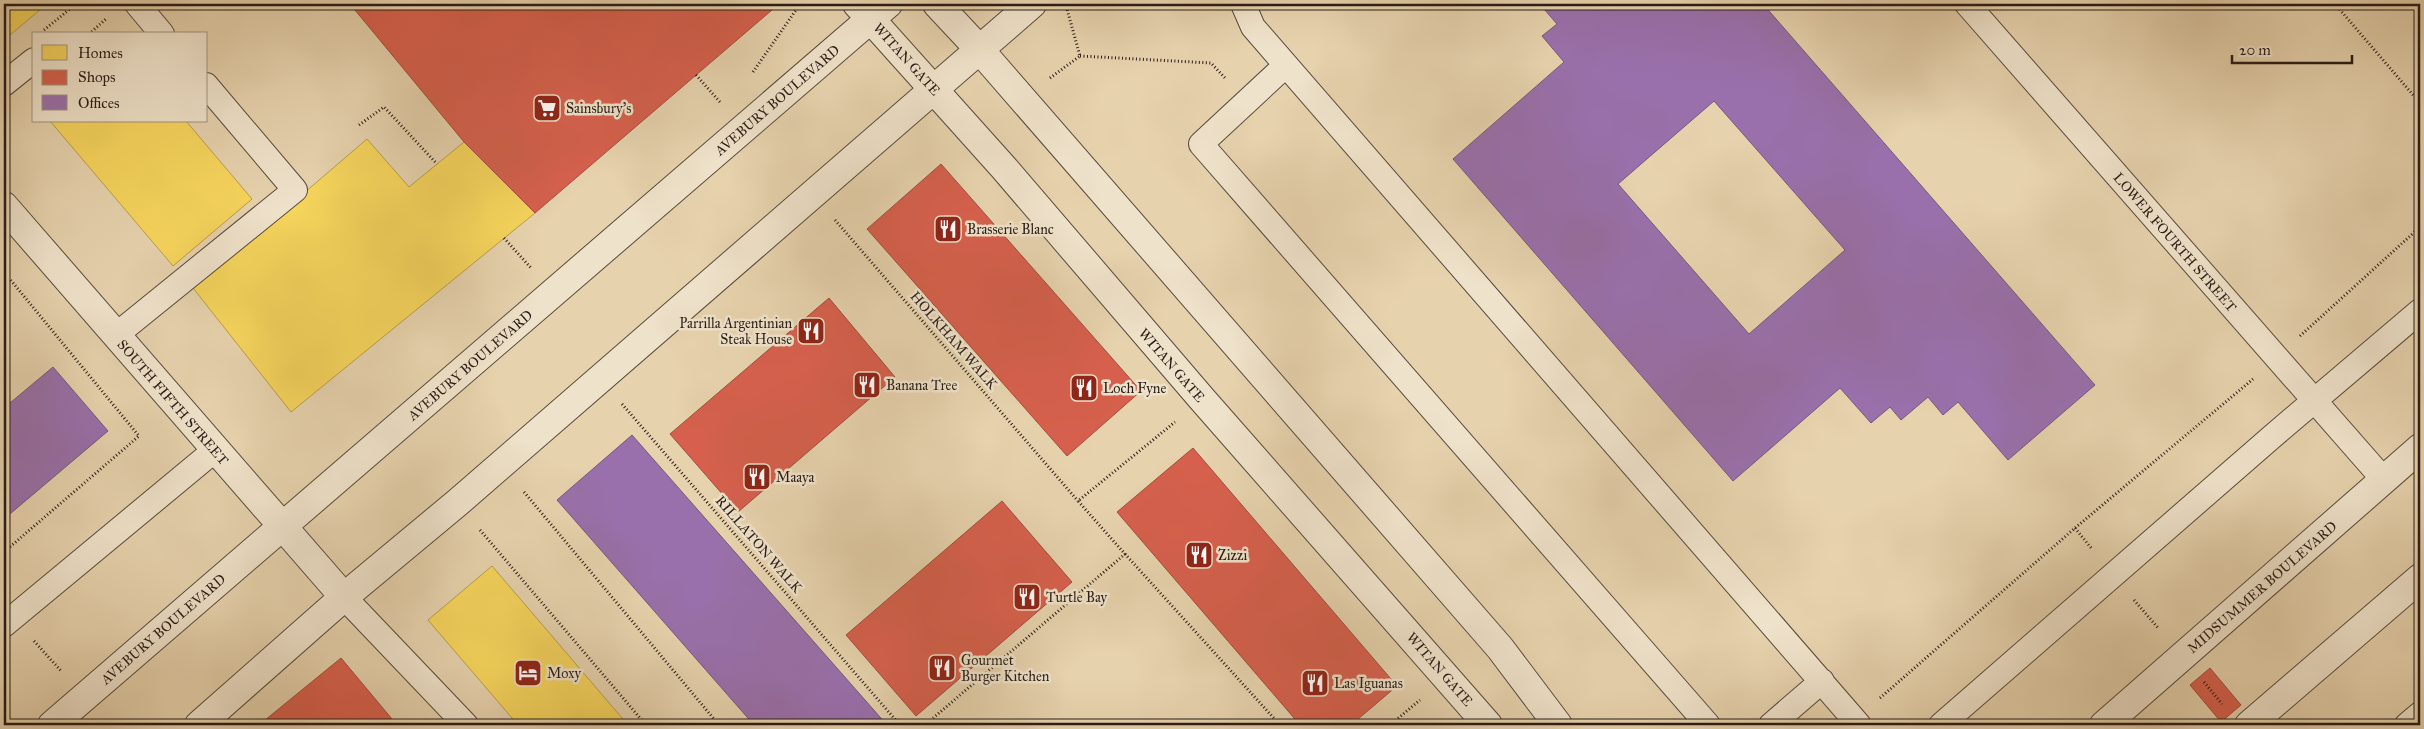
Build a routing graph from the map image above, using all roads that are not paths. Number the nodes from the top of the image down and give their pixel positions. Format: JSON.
{"nodes":[{"id":1,"x":136,"y":4,"type":"edge"},
{"id":2,"x":937,"y":4,"type":"edge"},
{"id":3,"x":1032,"y":4,"type":"edge"},
{"id":4,"x":1243,"y":4,"type":"edge"},
{"id":5,"x":1967,"y":4,"type":"edge"},
{"id":6,"x":872,"y":9,"type":"edge"},
{"id":7,"x":160,"y":32,"type":"edge"},
{"id":8,"x":979,"y":49,"type":"junction"},
{"id":9,"x":32,"y":62,"type":"edge"},
{"id":10,"x":1286,"y":65,"type":"junction"},
{"id":11,"x":4,"y":84,"type":"edge"},
{"id":12,"x":208,"y":88,"type":"edge"},
{"id":13,"x":934,"y":88,"type":"junction"},
{"id":14,"x":4,"y":206,"type":"edge"},
{"id":15,"x":2420,"y":311,"type":"edge"},
{"id":16,"x":116,"y":335,"type":"junction"},
{"id":17,"x":2314,"y":401,"type":"junction"},
{"id":18,"x":2420,"y":448,"type":"edge"},
{"id":19,"x":215,"y":450,"type":"junction"},
{"id":20,"x":2384,"y":480,"type":"junction"},
{"id":21,"x":281,"y":526,"type":"junction"},
{"id":22,"x":2420,"y":578,"type":"edge"},
{"id":23,"x":344,"y":597,"type":"junction"},
{"id":24,"x":8,"y":622,"type":"edge"},
{"id":25,"x":1822,"y":680,"type":"junction"},
{"id":26,"x":2420,"y":714,"type":"edge"},
{"id":27,"x":1857,"y":723,"type":"edge"},
{"id":28,"x":52,"y":725,"type":"edge"},
{"id":29,"x":199,"y":725,"type":"edge"},
{"id":30,"x":466,"y":725,"type":"edge"},
{"id":31,"x":1488,"y":725,"type":"edge"},
{"id":32,"x":1558,"y":725,"type":"edge"},
{"id":33,"x":1708,"y":725,"type":"edge"},
{"id":34,"x":1771,"y":725,"type":"edge"},
{"id":35,"x":1941,"y":725,"type":"edge"},
{"id":36,"x":2104,"y":725,"type":"edge"},
{"id":37,"x":2250,"y":725,"type":"edge"},
{"id":38,"x":2407,"y":725,"type":"edge"}],
"edges":[{"from":1,"to":7,"type":"lane"},
{"from":2,"to":8,"type":"street"},
{"from":3,"to":8,"type":"street"},
{"from":4,"to":10,"type":"lane"},
{"from":5,"to":17,"type":"lane","name":"LOWER FOURTH STREET"},
{"from":6,"to":13,"type":"street","name":"WITAN GATE"},
{"from":6,"to":21,"type":"street","name":"AVEBURY BOULEVARD"},
{"from":8,"to":13,"type":"street"},
{"from":8,"to":32,"type":"street"},
{"from":9,"to":11,"type":"lane"},
{"from":10,"to":25,"type":"lane"},
{"from":10,"to":33,"type":"lane"},
{"from":12,"to":16,"type":"lane"},
{"from":13,"to":23,"type":"street"},
{"from":13,"to":31,"type":"street","name":"WITAN GATE"},
{"from":14,"to":16,"type":"street","name":"SOUTH FIFTH STREET"},
{"from":15,"to":17,"type":"lane"},
{"from":16,"to":19,"type":"street","name":"SOUTH FIFTH STREET"},
{"from":17,"to":20,"type":"lane","name":"LOWER FOURTH STREET"},
{"from":17,"to":35,"type":"lane"},
{"from":18,"to":20,"type":"street","name":"MIDSUMMER BOULEVARD"},
{"from":19,"to":21,"type":"street","name":"SOUTH FIFTH STREET"},
{"from":19,"to":24,"type":"lane"},
{"from":20,"to":36,"type":"street","name":"MIDSUMMER BOULEVARD"},
{"from":21,"to":23,"type":"street","name":"SOUTH FIFTH STREET"},
{"from":21,"to":28,"type":"street","name":"AVEBURY BOULEVARD"},
{"from":22,"to":37,"type":"street"},
{"from":23,"to":29,"type":"street"},
{"from":23,"to":30,"type":"lane"},
{"from":25,"to":27,"type":"lane"},
{"from":25,"to":34,"type":"lane"},
{"from":26,"to":38,"type":"lane"}]}
